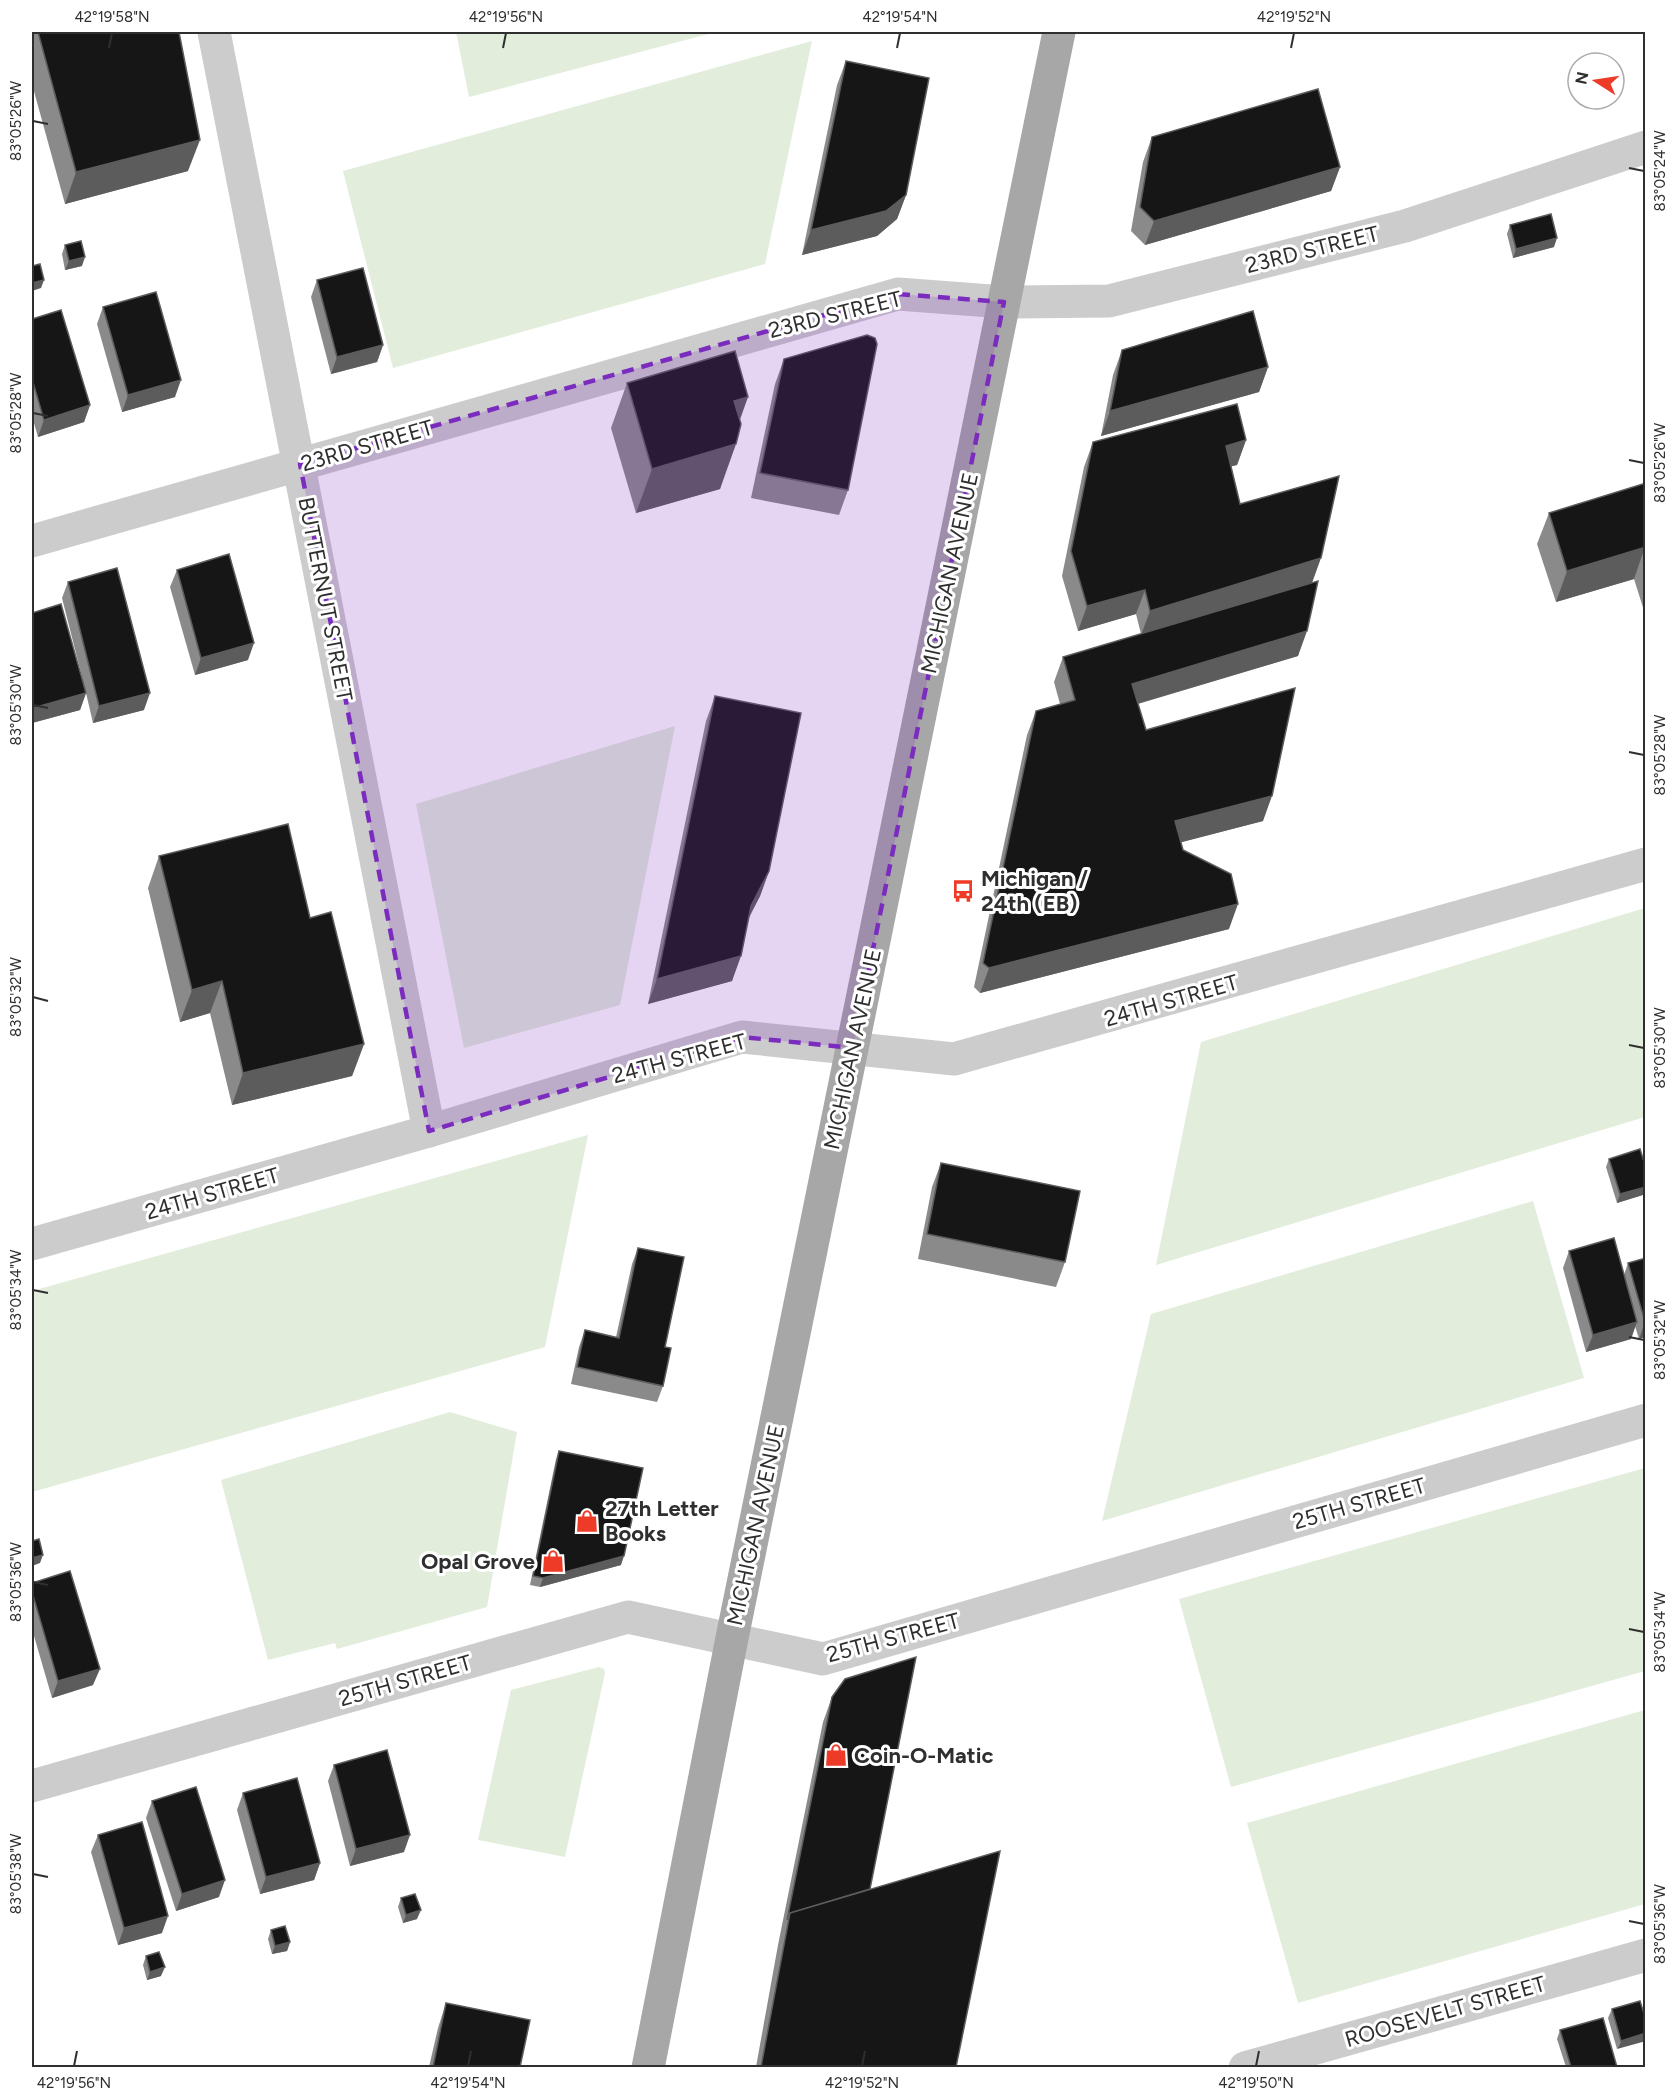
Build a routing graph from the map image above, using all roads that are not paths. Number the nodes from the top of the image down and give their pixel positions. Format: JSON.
{"nodes":[{"id":1,"x":214,"y":32,"type":"edge"},
{"id":2,"x":1059,"y":32,"type":"edge"},
{"id":3,"x":1646,"y":147,"type":"edge"},
{"id":4,"x":1004,"y":302,"type":"junction"},
{"id":5,"x":300,"y":464,"type":"junction"},
{"id":6,"x":32,"y":541,"type":"edge"},
{"id":7,"x":1646,"y":864,"type":"edge"},
{"id":8,"x":853,"y":1048,"type":"junction"},
{"id":9,"x":429,"y":1131,"type":"junction"},
{"id":10,"x":32,"y":1244,"type":"edge"},
{"id":11,"x":1646,"y":1420,"type":"edge"},
{"id":12,"x":732,"y":1638,"type":"junction"},
{"id":13,"x":32,"y":1786,"type":"edge"},
{"id":14,"x":1646,"y":1955,"type":"edge"},
{"id":15,"x":648,"y":2067,"type":"edge"},
{"id":16,"x":1245,"y":2067,"type":"edge"}],
"edges":[{"from":1,"to":5,"type":"street","name":"BUTTERNUT STREET"},
{"from":2,"to":4,"type":"main road","name":"MICHIGAN AVENUE"},
{"from":3,"to":4,"type":"street","name":"23RD STREET"},
{"from":4,"to":5,"type":"street","name":"23RD STREET"},
{"from":4,"to":8,"type":"main road","name":"MICHIGAN AVENUE"},
{"from":5,"to":6,"type":"street","name":"23RD STREET"},
{"from":5,"to":9,"type":"street","name":"BUTTERNUT STREET"},
{"from":7,"to":8,"type":"street","name":"24TH STREET"},
{"from":8,"to":9,"type":"street","name":"24TH STREET"},
{"from":8,"to":12,"type":"main road","name":"MICHIGAN AVENUE"},
{"from":9,"to":10,"type":"street","name":"24TH STREET"},
{"from":11,"to":12,"type":"street","name":"25TH STREET"},
{"from":12,"to":13,"type":"street","name":"25TH STREET"},
{"from":12,"to":15,"type":"main road","name":"MICHIGAN AVENUE"},
{"from":14,"to":16,"type":"street","name":"ROOSEVELT STREET"}]}
